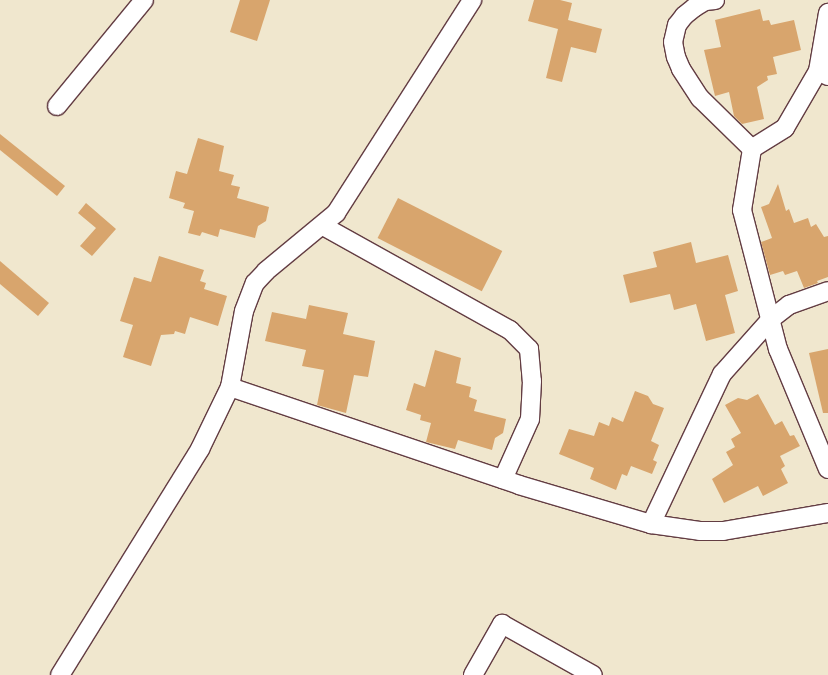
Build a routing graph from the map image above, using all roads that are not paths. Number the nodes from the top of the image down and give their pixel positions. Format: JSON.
{"nodes":[{"id":1,"x":144,"y":0,"type":"edge"},
{"id":2,"x":472,"y":0,"type":"edge"},
{"id":3,"x":715,"y":0,"type":"edge"},
{"id":4,"x":828,"y":13,"type":"edge"},
{"id":5,"x":823,"y":73,"type":"edge"},
{"id":6,"x":57,"y":106,"type":"dead end"},
{"id":7,"x":752,"y":149,"type":"junction"},
{"id":8,"x":323,"y":226,"type":"junction"},
{"id":9,"x":828,"y":291,"type":"edge"},
{"id":10,"x":771,"y":319,"type":"junction"},
{"id":11,"x":230,"y":387,"type":"junction"},
{"id":12,"x":828,"y":469,"type":"edge"},
{"id":13,"x":503,"y":479,"type":"junction"},
{"id":14,"x":828,"y":513,"type":"edge"},
{"id":15,"x":651,"y":524,"type":"junction"},
{"id":16,"x":60,"y":675,"type":"edge"},
{"id":17,"x":473,"y":675,"type":"edge"},
{"id":18,"x":593,"y":675,"type":"edge"}],
"edges":[{"from":1,"to":6,"type":"street"},
{"from":2,"to":8,"type":"street"},
{"from":3,"to":7,"type":"street"},
{"from":4,"to":5,"type":"street"},
{"from":5,"to":7,"type":"street"},
{"from":7,"to":10,"type":"street"},
{"from":8,"to":11,"type":"street"},
{"from":8,"to":13,"type":"street"},
{"from":9,"to":10,"type":"street"},
{"from":10,"to":12,"type":"street"},
{"from":10,"to":15,"type":"street"},
{"from":11,"to":13,"type":"street"},
{"from":11,"to":16,"type":"street"},
{"from":13,"to":15,"type":"street"},
{"from":14,"to":15,"type":"street"},
{"from":17,"to":18,"type":"street"}]}
